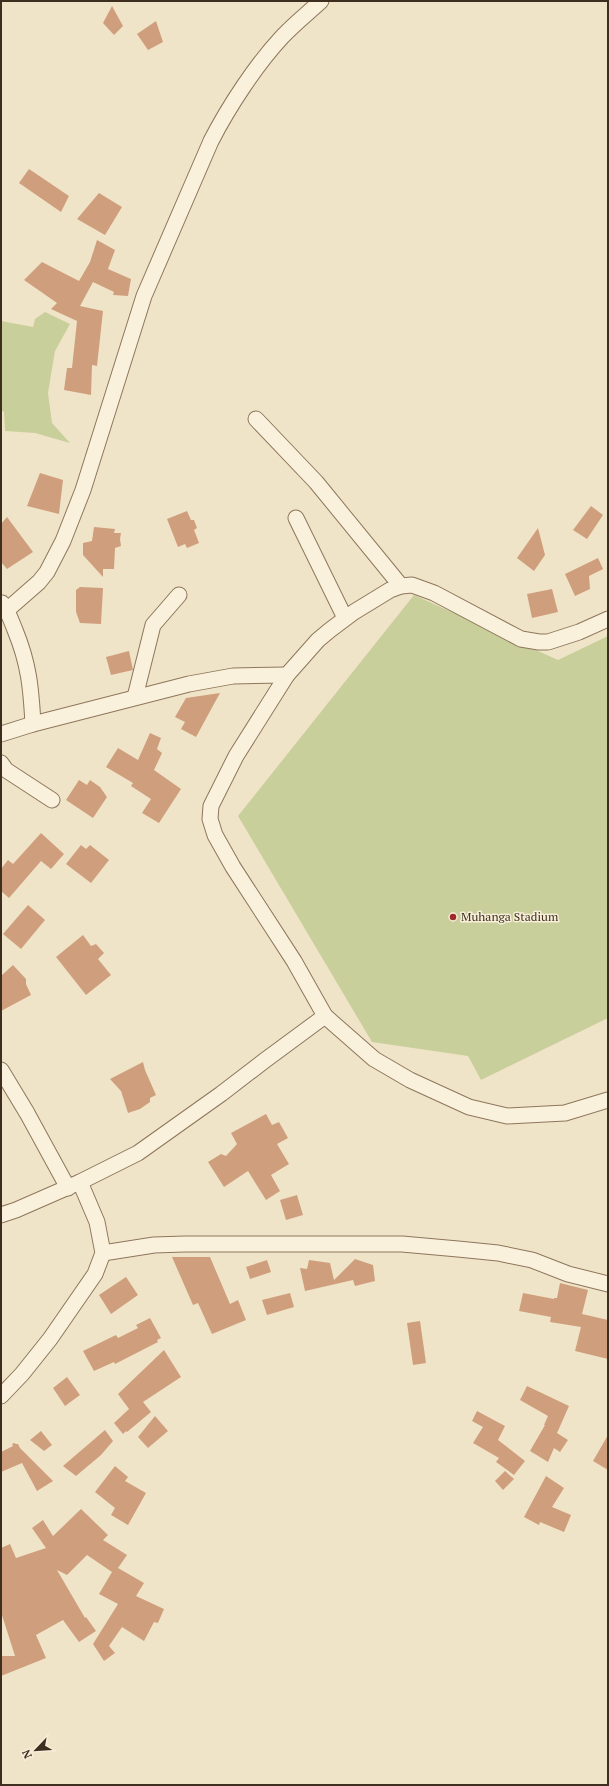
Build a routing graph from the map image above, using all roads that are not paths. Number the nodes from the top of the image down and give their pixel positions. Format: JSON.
{"nodes":[{"id":1,"x":321,"y":1,"type":"edge"},
{"id":2,"x":256,"y":419,"type":"dead end"},
{"id":3,"x":296,"y":518,"type":"dead end"},
{"id":4,"x":401,"y":586,"type":"junction"},
{"id":5,"x":179,"y":595,"type":"dead end"},
{"id":6,"x":4,"y":606,"type":"edge"},
{"id":7,"x":345,"y":618,"type":"junction"},
{"id":8,"x":608,"y":619,"type":"edge"},
{"id":9,"x":287,"y":675,"type":"junction"},
{"id":10,"x":135,"y":697,"type":"junction"},
{"id":11,"x":33,"y":724,"type":"junction"},
{"id":12,"x":1,"y":734,"type":"edge"},
{"id":13,"x":1,"y":763,"type":"edge"},
{"id":14,"x":52,"y":800,"type":"dead end"},
{"id":15,"x":326,"y":1016,"type":"junction"},
{"id":16,"x":1,"y":1070,"type":"edge"},
{"id":17,"x":608,"y":1100,"type":"edge"},
{"id":18,"x":74,"y":1185,"type":"junction"},
{"id":19,"x":1,"y":1215,"type":"edge"},
{"id":20,"x":103,"y":1253,"type":"junction"},
{"id":21,"x":608,"y":1284,"type":"edge"},
{"id":22,"x":1,"y":1396,"type":"edge"}],
"edges":[{"from":1,"to":6,"type":"street"},
{"from":2,"to":4,"type":"street"},
{"from":3,"to":7,"type":"street"},
{"from":4,"to":7,"type":"street"},
{"from":4,"to":8,"type":"street"},
{"from":5,"to":10,"type":"street"},
{"from":6,"to":11,"type":"street"},
{"from":7,"to":9,"type":"street"},
{"from":9,"to":10,"type":"street"},
{"from":9,"to":15,"type":"street"},
{"from":10,"to":11,"type":"street"},
{"from":11,"to":12,"type":"street"},
{"from":13,"to":14,"type":"street"},
{"from":15,"to":17,"type":"street"},
{"from":15,"to":18,"type":"street"},
{"from":16,"to":18,"type":"street"},
{"from":18,"to":19,"type":"street"},
{"from":18,"to":20,"type":"street"},
{"from":20,"to":21,"type":"street"},
{"from":20,"to":22,"type":"street"}]}
